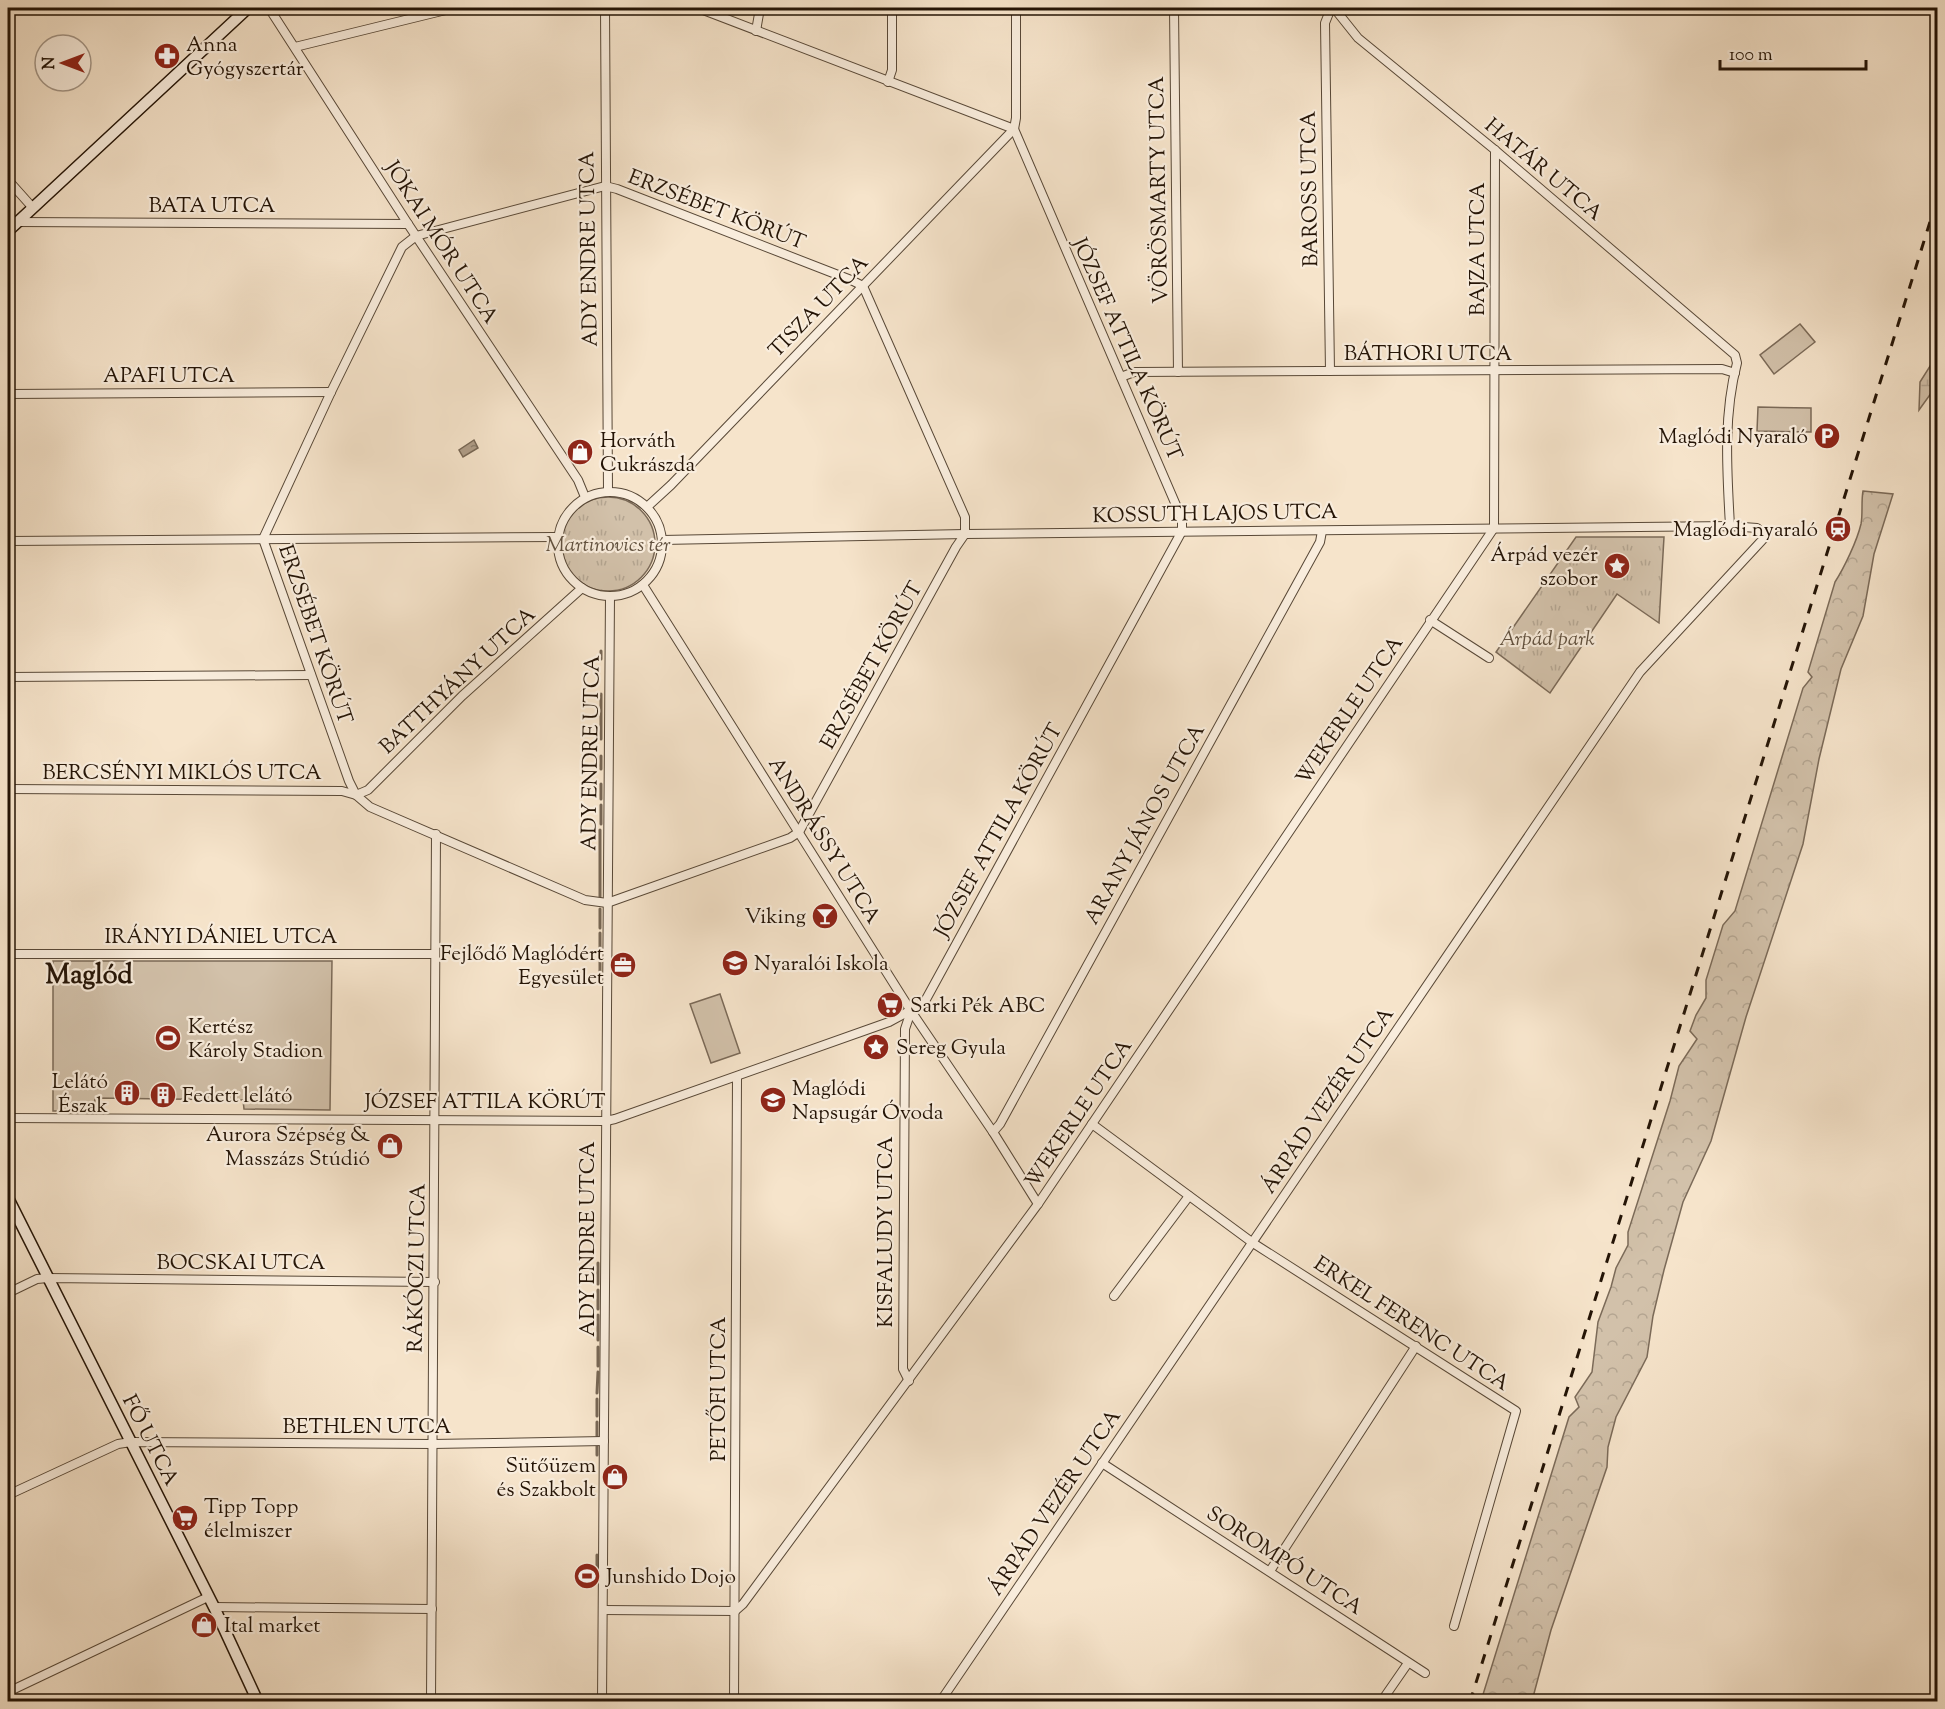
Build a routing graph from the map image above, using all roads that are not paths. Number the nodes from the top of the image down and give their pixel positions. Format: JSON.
{"nodes":[{"id":1,"x":249,"y":8,"type":"edge"},
{"id":2,"x":269,"y":8,"type":"edge"},
{"id":3,"x":454,"y":8,"type":"edge"},
{"id":4,"x":605,"y":8,"type":"edge"},
{"id":5,"x":698,"y":8,"type":"edge"},
{"id":6,"x":760,"y":8,"type":"edge"},
{"id":7,"x":892,"y":8,"type":"edge"},
{"id":8,"x":1016,"y":8,"type":"edge"},
{"id":9,"x":1174,"y":8,"type":"edge"},
{"id":10,"x":1333,"y":8,"type":"edge"},
{"id":11,"x":756,"y":31,"type":"junction"},
{"id":12,"x":295,"y":47,"type":"junction"},
{"id":13,"x":888,"y":82,"type":"junction"},
{"id":14,"x":1014,"y":129,"type":"junction"},
{"id":15,"x":1495,"y":150,"type":"junction"},
{"id":16,"x":8,"y":180,"type":"edge"},
{"id":17,"x":605,"y":186,"type":"junction"},
{"id":18,"x":33,"y":208,"type":"junction"},
{"id":19,"x":17,"y":222,"type":"junction"},
{"id":20,"x":408,"y":224,"type":"junction"},
{"id":21,"x":8,"y":231,"type":"edge"},
{"id":22,"x":416,"y":236,"type":"junction"},
{"id":23,"x":862,"y":286,"type":"junction"},
{"id":24,"x":1495,"y":371,"type":"junction"},
{"id":25,"x":1178,"y":372,"type":"junction"},
{"id":26,"x":1330,"y":372,"type":"junction"},
{"id":27,"x":1735,"y":373,"type":"junction"},
{"id":28,"x":1121,"y":376,"type":"junction"},
{"id":29,"x":331,"y":392,"type":"junction"},
{"id":30,"x":8,"y":394,"type":"edge"},
{"id":31,"x":608,"y":491,"type":"junction"},
{"id":32,"x":585,"y":497,"type":"junction"},
{"id":33,"x":647,"y":507,"type":"junction"},
{"id":34,"x":1730,"y":525,"type":"junction"},
{"id":35,"x":1494,"y":528,"type":"junction"},
{"id":36,"x":1182,"y":531,"type":"junction"},
{"id":37,"x":1322,"y":531,"type":"junction"},
{"id":38,"x":965,"y":534,"type":"junction"},
{"id":39,"x":1766,"y":536,"type":"joint"},
{"id":40,"x":557,"y":537,"type":"junction"},
{"id":41,"x":263,"y":539,"type":"junction"},
{"id":42,"x":662,"y":540,"type":"junction"},
{"id":43,"x":8,"y":541,"type":"edge"},
{"id":44,"x":643,"y":585,"type":"junction"},
{"id":45,"x":582,"y":588,"type":"junction"},
{"id":46,"x":610,"y":596,"type":"junction"},
{"id":47,"x":1430,"y":620,"type":"junction"},
{"id":48,"x":1489,"y":658,"type":"dead end"},
{"id":49,"x":311,"y":675,"type":"junction"},
{"id":50,"x":8,"y":677,"type":"edge"},
{"id":51,"x":8,"y":789,"type":"edge"},
{"id":52,"x":356,"y":795,"type":"junction"},
{"id":53,"x":799,"y":832,"type":"junction"},
{"id":54,"x":436,"y":834,"type":"junction"},
{"id":55,"x":607,"y":903,"type":"junction"},
{"id":56,"x":8,"y":954,"type":"edge"},
{"id":57,"x":435,"y":954,"type":"junction"},
{"id":58,"x":911,"y":1011,"type":"junction"},
{"id":59,"x":737,"y":1077,"type":"junction"},
{"id":60,"x":8,"y":1118,"type":"edge"},
{"id":61,"x":435,"y":1119,"type":"junction"},
{"id":62,"x":606,"y":1121,"type":"junction"},
{"id":63,"x":1092,"y":1124,"type":"junction"},
{"id":64,"x":993,"y":1132,"type":"junction"},
{"id":65,"x":1189,"y":1196,"type":"junction"},
{"id":66,"x":8,"y":1198,"type":"edge"},
{"id":67,"x":1038,"y":1204,"type":"junction"},
{"id":68,"x":1253,"y":1243,"type":"junction"},
{"id":69,"x":48,"y":1278,"type":"junction"},
{"id":70,"x":435,"y":1282,"type":"junction"},
{"id":71,"x":8,"y":1293,"type":"edge"},
{"id":72,"x":1114,"y":1296,"type":"dead end"},
{"id":73,"x":1416,"y":1346,"type":"junction"},
{"id":74,"x":909,"y":1381,"type":"junction"},
{"id":75,"x":604,"y":1441,"type":"junction"},
{"id":76,"x":130,"y":1442,"type":"junction"},
{"id":77,"x":432,"y":1444,"type":"junction"},
{"id":78,"x":1102,"y":1463,"type":"junction"},
{"id":79,"x":8,"y":1495,"type":"edge"},
{"id":80,"x":1270,"y":1571,"type":"junction"},
{"id":81,"x":208,"y":1597,"type":"junction"},
{"id":82,"x":214,"y":1607,"type":"junction"},
{"id":83,"x":432,"y":1609,"type":"junction"},
{"id":84,"x":603,"y":1610,"type":"junction"},
{"id":85,"x":735,"y":1611,"type":"junction"},
{"id":86,"x":1454,"y":1626,"type":"dead end"},
{"id":87,"x":1408,"y":1663,"type":"junction"},
{"id":88,"x":1425,"y":1673,"type":"dead end"},
{"id":89,"x":8,"y":1692,"type":"edge"},
{"id":90,"x":258,"y":1701,"type":"edge"},
{"id":91,"x":431,"y":1701,"type":"edge"},
{"id":92,"x":602,"y":1701,"type":"edge"},
{"id":93,"x":734,"y":1701,"type":"edge"},
{"id":94,"x":940,"y":1701,"type":"edge"},
{"id":95,"x":1381,"y":1701,"type":"edge"}],
"edges":[{"from":1,"to":18,"type":"main road"},
{"from":2,"to":12,"type":"street","name":"JÓKAI MÓR UTCA"},
{"from":3,"to":12,"type":"street"},
{"from":4,"to":17,"type":"street","name":"ADY ENDRE UTCA"},
{"from":5,"to":11,"type":"street"},
{"from":6,"to":11,"type":"street"},
{"from":7,"to":13,"type":"street"},
{"from":8,"to":14,"type":"street"},
{"from":9,"to":25,"type":"street","name":"VÖRÖSMARTY UTCA"},
{"from":10,"to":15,"type":"street","name":"HATÁR UTCA"},
{"from":10,"to":26,"type":"street","name":"BAROSS UTCA"},
{"from":11,"to":13,"type":"street"},
{"from":12,"to":20,"type":"street","name":"JÓKAI MÓR UTCA"},
{"from":13,"to":14,"type":"street"},
{"from":14,"to":23,"type":"street","name":"TISZA UTCA"},
{"from":14,"to":28,"type":"street","name":"JÓZSEF ATTILA KÖRÚT"},
{"from":15,"to":24,"type":"street","name":"BAJZA UTCA"},
{"from":15,"to":27,"type":"street","name":"HATÁR UTCA"},
{"from":16,"to":18,"type":"street"},
{"from":17,"to":22,"type":"street","name":"ERZSÉBET KÖRÚT"},
{"from":17,"to":23,"type":"street","name":"ERZSÉBET KÖRÚT"},
{"from":17,"to":31,"type":"street","name":"ADY ENDRE UTCA"},
{"from":18,"to":19,"type":"main road"},
{"from":19,"to":20,"type":"street","name":"BATA UTCA"},
{"from":19,"to":21,"type":"main road"},
{"from":20,"to":22,"type":"street","name":"JÓKAI MÓR UTCA"},
{"from":22,"to":29,"type":"street","name":"ERZSÉBET KÖRÚT"},
{"from":22,"to":32,"type":"street","name":"JÓKAI MÓR UTCA"},
{"from":23,"to":33,"type":"street","name":"TISZA UTCA"},
{"from":23,"to":38,"type":"street"},
{"from":24,"to":26,"type":"street","name":"BÁTHORI UTCA"},
{"from":24,"to":27,"type":"street","name":"BÁTHORI UTCA"},
{"from":24,"to":35,"type":"street","name":"BAJZA UTCA"},
{"from":25,"to":26,"type":"street","name":"BÁTHORI UTCA"},
{"from":25,"to":28,"type":"street","name":"BÁTHORI UTCA"},
{"from":27,"to":34,"type":"street"},
{"from":28,"to":36,"type":"street","name":"JÓZSEF ATTILA KÖRÚT"},
{"from":29,"to":30,"type":"street","name":"APAFI UTCA"},
{"from":29,"to":41,"type":"street","name":"ERZSÉBET KÖRÚT"},
{"from":31,"to":32,"type":"street"},
{"from":31,"to":33,"type":"street"},
{"from":32,"to":40,"type":"street"},
{"from":33,"to":42,"type":"street"},
{"from":34,"to":35,"type":"street","name":"KOSSUTH LAJOS UTCA"},
{"from":34,"to":39,"type":"street","name":"KOSSUTH LAJOS UTCA"},
{"from":35,"to":37,"type":"street","name":"KOSSUTH LAJOS UTCA"},
{"from":35,"to":47,"type":"street","name":"WEKERLE UTCA"},
{"from":36,"to":37,"type":"street","name":"KOSSUTH LAJOS UTCA"},
{"from":36,"to":38,"type":"street","name":"KOSSUTH LAJOS UTCA"},
{"from":36,"to":58,"type":"street","name":"JÓZSEF ATTILA KÖRÚT"},
{"from":37,"to":64,"type":"street","name":"ARANY JÁNOS UTCA"},
{"from":38,"to":42,"type":"street","name":"KOSSUTH LAJOS UTCA"},
{"from":38,"to":53,"type":"street","name":"ERZSÉBET KÖRÚT"},
{"from":39,"to":68,"type":"street","name":"ÁRPÁD VEZÉR UTCA"},
{"from":40,"to":41,"type":"street"},
{"from":40,"to":45,"type":"street"},
{"from":41,"to":43,"type":"street"},
{"from":41,"to":49,"type":"street","name":"ERZSÉBET KÖRÚT"},
{"from":42,"to":44,"type":"street"},
{"from":44,"to":46,"type":"street"},
{"from":44,"to":53,"type":"street","name":"ANDRÁSSY UTCA"},
{"from":45,"to":46,"type":"street"},
{"from":45,"to":52,"type":"street","name":"BATTHYÁNY UTCA"},
{"from":46,"to":55,"type":"street","name":"ADY ENDRE UTCA"},
{"from":47,"to":48,"type":"street"},
{"from":47,"to":63,"type":"street","name":"WEKERLE UTCA"},
{"from":49,"to":50,"type":"street"},
{"from":49,"to":52,"type":"street","name":"ERZSÉBET KÖRÚT"},
{"from":51,"to":52,"type":"street","name":"BERCSÉNYI MIKLÓS UTCA"},
{"from":52,"to":54,"type":"street"},
{"from":53,"to":55,"type":"street"},
{"from":53,"to":58,"type":"street","name":"ANDRÁSSY UTCA"},
{"from":54,"to":55,"type":"street"},
{"from":54,"to":57,"type":"street","name":"RÁKÓCZI UTCA"},
{"from":55,"to":62,"type":"street","name":"ADY ENDRE UTCA"},
{"from":56,"to":57,"type":"street","name":"IRÁNYI DÁNIEL UTCA"},
{"from":57,"to":61,"type":"street","name":"RÁKÓCZI UTCA"},
{"from":58,"to":59,"type":"street","name":"JÓZSEF ATTILA KÖRÚT"},
{"from":58,"to":64,"type":"street","name":"ANDRÁSSY UTCA"},
{"from":58,"to":74,"type":"street","name":"KISFALUDY UTCA"},
{"from":59,"to":62,"type":"street","name":"JÓZSEF ATTILA KÖRÚT"},
{"from":59,"to":85,"type":"street","name":"PETŐFI UTCA"},
{"from":60,"to":61,"type":"street","name":"JÓZSEF ATTILA KÖRÚT"},
{"from":61,"to":62,"type":"street","name":"JÓZSEF ATTILA KÖRÚT"},
{"from":61,"to":70,"type":"street","name":"RÁKÓCZI UTCA"},
{"from":62,"to":75,"type":"street","name":"ADY ENDRE UTCA"},
{"from":63,"to":65,"type":"street","name":"ERKEL FERENC UTCA"},
{"from":63,"to":67,"type":"street","name":"WEKERLE UTCA"},
{"from":64,"to":67,"type":"street","name":"ANDRÁSSY UTCA"},
{"from":65,"to":68,"type":"street","name":"ERKEL FERENC UTCA"},
{"from":65,"to":72,"type":"street"},
{"from":66,"to":69,"type":"main road","name":"FŐ UTCA"},
{"from":67,"to":74,"type":"street","name":"WEKERLE UTCA"},
{"from":68,"to":73,"type":"street","name":"ERKEL FERENC UTCA"},
{"from":68,"to":78,"type":"street","name":"ÁRPÁD VEZÉR UTCA"},
{"from":69,"to":70,"type":"street","name":"BOCSKAI UTCA"},
{"from":69,"to":71,"type":"street","name":"BOCSKAI UTCA"},
{"from":69,"to":76,"type":"main road","name":"FŐ UTCA"},
{"from":70,"to":77,"type":"street","name":"RÁKÓCZI UTCA"},
{"from":73,"to":80,"type":"street"},
{"from":73,"to":86,"type":"street","name":"ERKEL FERENC UTCA"},
{"from":74,"to":85,"type":"street","name":"WEKERLE UTCA"},
{"from":75,"to":77,"type":"street","name":"BETHLEN UTCA"},
{"from":75,"to":84,"type":"street","name":"ADY ENDRE UTCA"},
{"from":76,"to":77,"type":"street","name":"BETHLEN UTCA"},
{"from":76,"to":79,"type":"street","name":"BETHLEN UTCA"},
{"from":76,"to":81,"type":"main road","name":"FŐ UTCA"},
{"from":77,"to":83,"type":"street","name":"RÁKÓCZI UTCA"},
{"from":78,"to":80,"type":"street","name":"SOROMPÓ UTCA"},
{"from":78,"to":94,"type":"street","name":"ÁRPÁD VEZÉR UTCA"},
{"from":80,"to":87,"type":"street","name":"SOROMPÓ UTCA"},
{"from":81,"to":82,"type":"main road","name":"FŐ UTCA"},
{"from":81,"to":89,"type":"street"},
{"from":82,"to":83,"type":"street"},
{"from":82,"to":90,"type":"main road","name":"FŐ UTCA"},
{"from":83,"to":91,"type":"street","name":"RÁKÓCZI UTCA"},
{"from":84,"to":85,"type":"street"},
{"from":84,"to":92,"type":"street","name":"ADY ENDRE UTCA"},
{"from":85,"to":93,"type":"street","name":"PETŐFI UTCA"},
{"from":87,"to":88,"type":"street","name":"SOROMPÓ UTCA"},
{"from":87,"to":95,"type":"street"}]}
